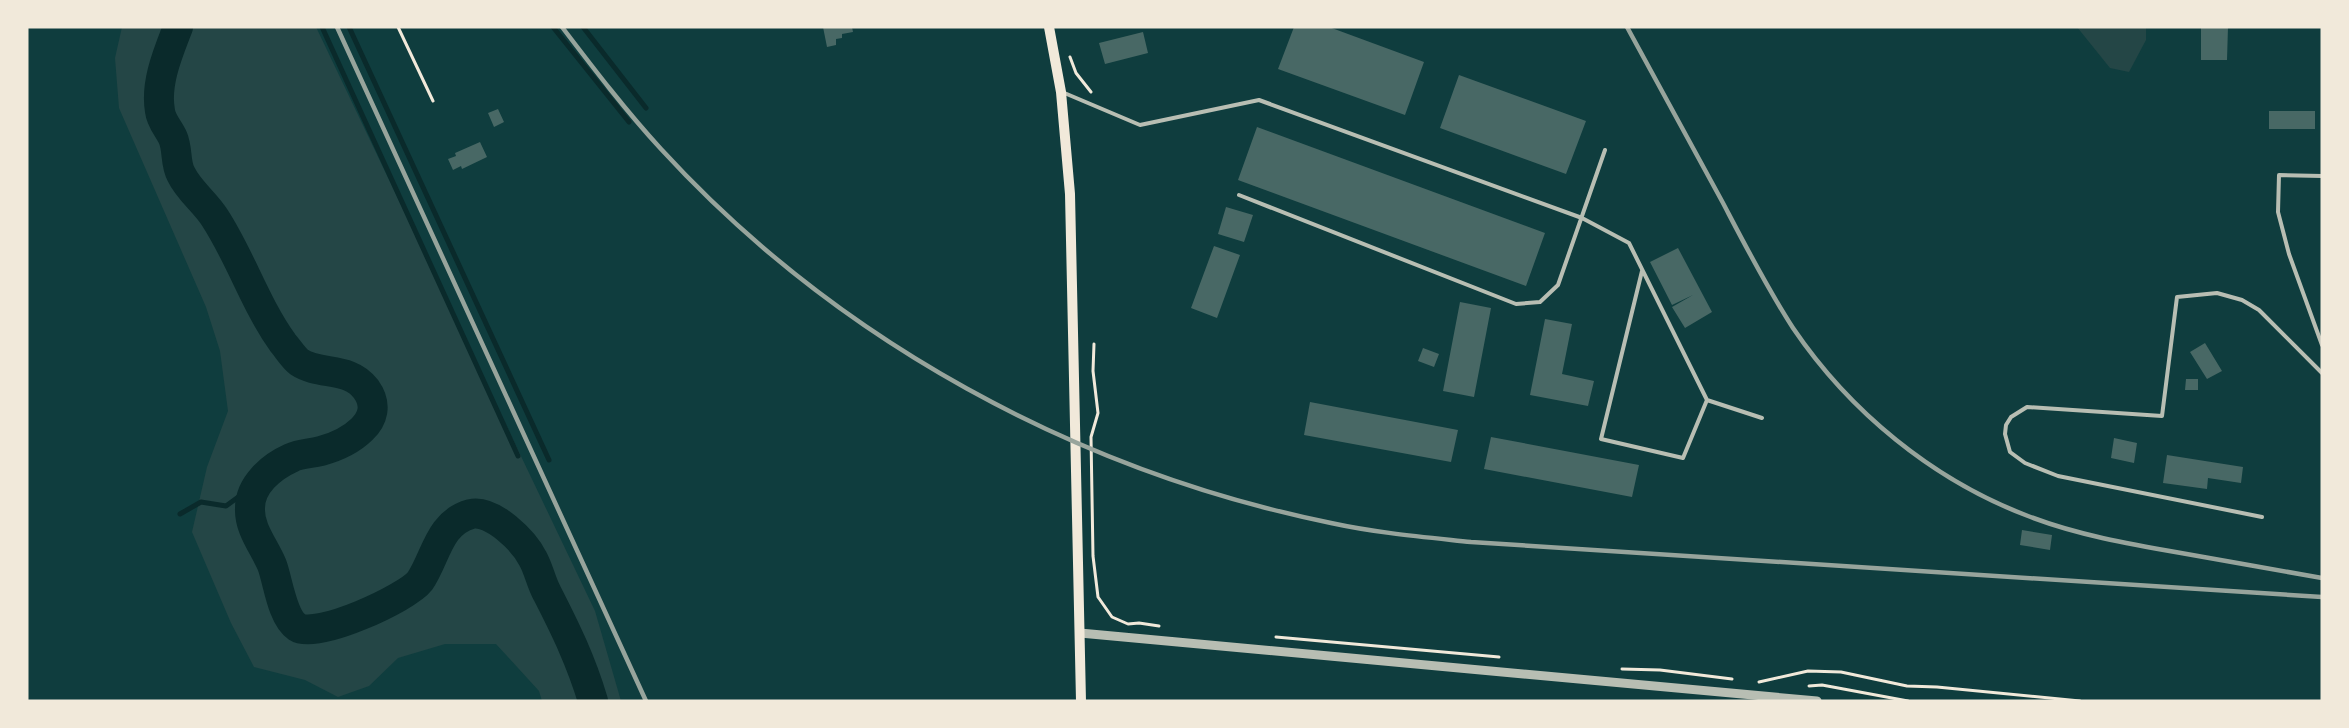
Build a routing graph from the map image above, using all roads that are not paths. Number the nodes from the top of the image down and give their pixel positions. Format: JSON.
{"nodes":[{"id":1,"x":1049,"y":27,"type":"edge"},
{"id":2,"x":1062,"y":92,"type":"junction"},
{"id":3,"x":1605,"y":150,"type":"dead end"},
{"id":4,"x":2322,"y":176,"type":"edge"},
{"id":5,"x":1239,"y":195,"type":"dead end"},
{"id":6,"x":1582,"y":218,"type":"junction"},
{"id":7,"x":1642,"y":271,"type":"junction"},
{"id":8,"x":2322,"y":345,"type":"edge"},
{"id":9,"x":2322,"y":373,"type":"edge"},
{"id":10,"x":1707,"y":400,"type":"junction"},
{"id":11,"x":1762,"y":418,"type":"dead end"},
{"id":12,"x":2262,"y":517,"type":"dead end"},
{"id":13,"x":1080,"y":633,"type":"junction"},
{"id":14,"x":1081,"y":701,"type":"edge"},
{"id":15,"x":1817,"y":701,"type":"edge"}],
"edges":[{"from":1,"to":2,"type":"main road"},
{"from":2,"to":6,"type":"lane"},
{"from":2,"to":13,"type":"main road"},
{"from":3,"to":6,"type":"lane"},
{"from":4,"to":8,"type":"lane"},
{"from":5,"to":6,"type":"lane"},
{"from":6,"to":7,"type":"lane"},
{"from":7,"to":10,"type":"lane"},
{"from":7,"to":10,"type":"lane"},
{"from":9,"to":12,"type":"lane"},
{"from":10,"to":11,"type":"lane"},
{"from":13,"to":14,"type":"main road"},
{"from":13,"to":15,"type":"street"}]}
